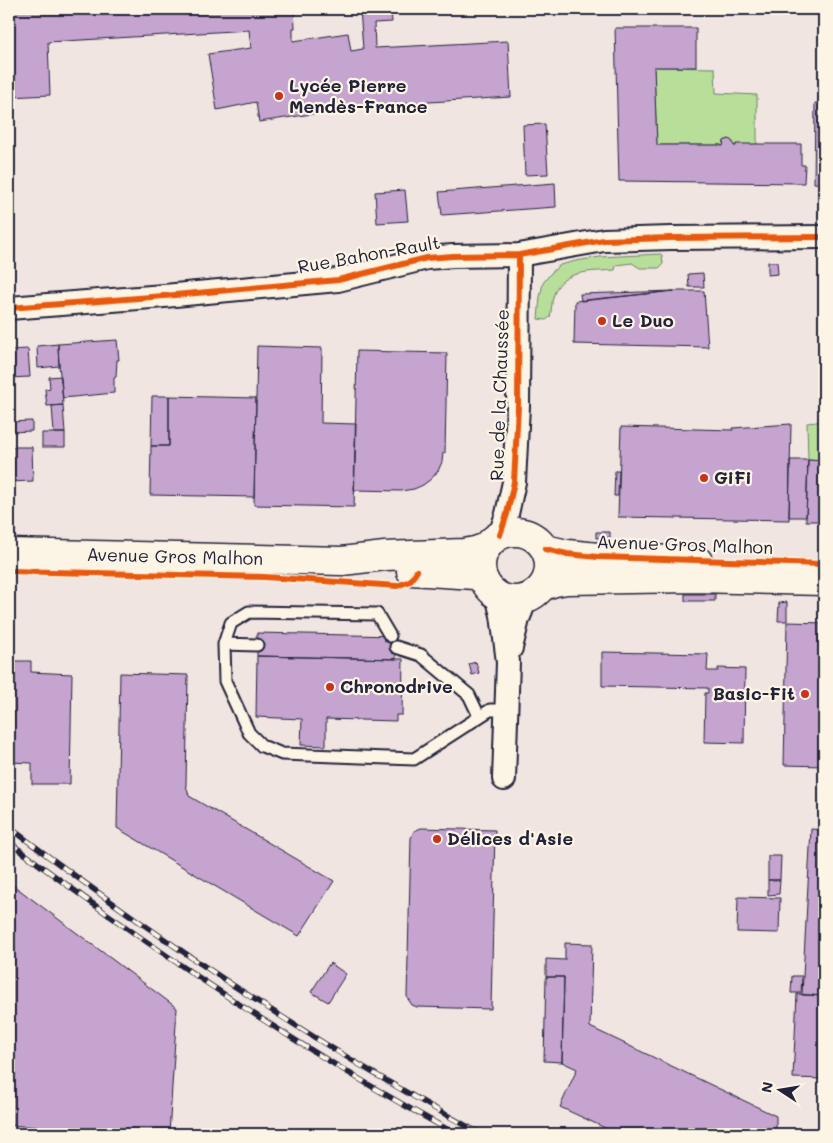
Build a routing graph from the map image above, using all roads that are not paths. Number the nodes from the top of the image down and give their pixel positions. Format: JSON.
{"nodes":[{"id":1,"x":824,"y":237,"type":"edge"},
{"id":2,"x":519,"y":254,"type":"junction"},
{"id":3,"x":9,"y":308,"type":"edge"},
{"id":4,"x":494,"y":541,"type":"junction"},
{"id":5,"x":545,"y":549,"type":"junction"},
{"id":6,"x":9,"y":553,"type":"edge"},
{"id":7,"x":342,"y":561,"type":"junction"},
{"id":8,"x":824,"y":564,"type":"edge"},
{"id":9,"x":824,"y":581,"type":"edge"},
{"id":10,"x":490,"y":588,"type":"junction"},
{"id":11,"x":535,"y":593,"type":"junction"},
{"id":12,"x":390,"y":636,"type":"dead end"},
{"id":13,"x":224,"y":644,"type":"junction"},
{"id":14,"x":257,"y":645,"type":"dead end"},
{"id":15,"x":396,"y":647,"type":"dead end"},
{"id":16,"x":508,"y":662,"type":"junction"},
{"id":17,"x":506,"y":710,"type":"junction"},
{"id":18,"x":480,"y":716,"type":"junction"},
{"id":19,"x":504,"y":779,"type":"dead end"}],
"edges":[{"from":1,"to":2,"type":"street","name":"Rue Bahon-Rault"},
{"from":2,"to":3,"type":"street","name":"Rue Bahon-Rault"},
{"from":2,"to":4,"type":"street","name":"Rue de la Chaussée"},
{"from":4,"to":5,"type":"main road"},
{"from":4,"to":7,"type":"main road","name":"Avenue Gros Malhon"},
{"from":4,"to":10,"type":"main road"},
{"from":5,"to":8,"type":"main road","name":"Avenue Gros Malhon"},
{"from":5,"to":11,"type":"main road"},
{"from":6,"to":7,"type":"main road","name":"Avenue Gros Malhon"},
{"from":7,"to":10,"type":"main road","name":"Avenue Gros Malhon"},
{"from":9,"to":11,"type":"main road","name":"Avenue Gros Malhon"},
{"from":10,"to":11,"type":"main road"},
{"from":10,"to":16,"type":"street"},
{"from":11,"to":16,"type":"street"},
{"from":12,"to":13,"type":"lane"},
{"from":13,"to":14,"type":"lane"},
{"from":13,"to":18,"type":"lane"},
{"from":15,"to":18,"type":"lane"},
{"from":16,"to":17,"type":"street"},
{"from":17,"to":18,"type":"lane"},
{"from":17,"to":19,"type":"street"}]}
